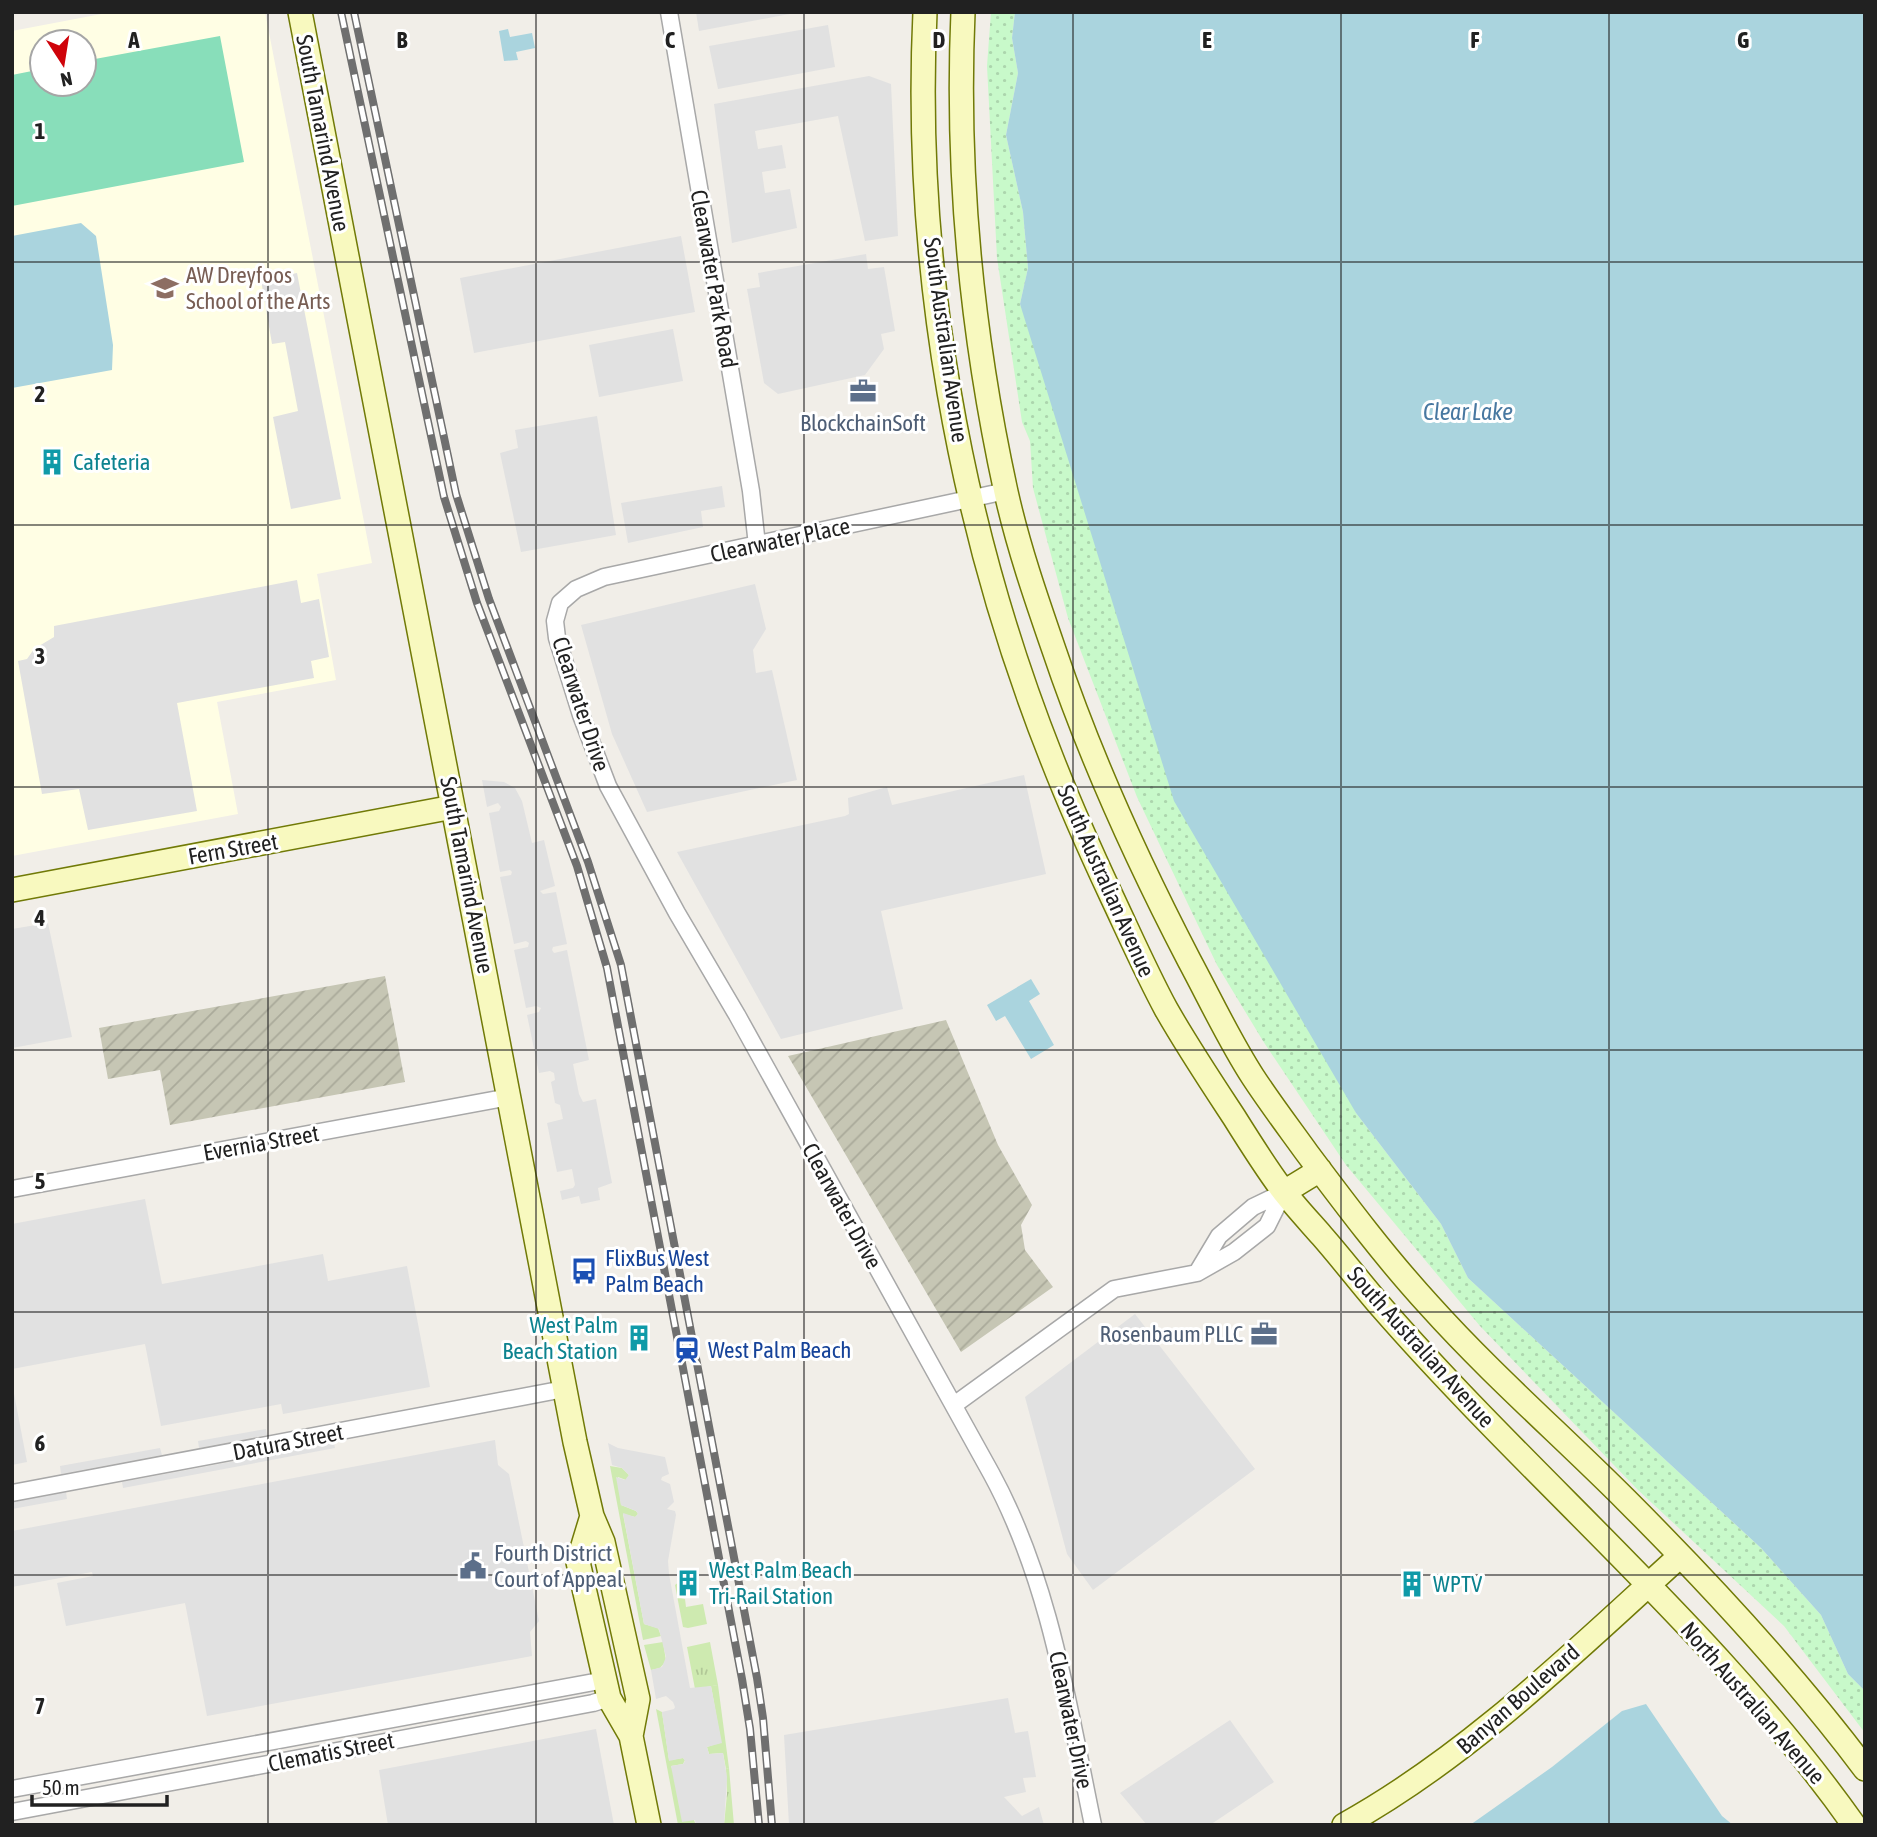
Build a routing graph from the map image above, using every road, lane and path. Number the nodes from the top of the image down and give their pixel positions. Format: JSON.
{"nodes":[{"id":1,"x":300,"y":12,"type":"edge"},
{"id":2,"x":669,"y":12,"type":"edge"},
{"id":3,"x":925,"y":12,"type":"edge"},
{"id":4,"x":964,"y":12,"type":"edge"},
{"id":5,"x":1006,"y":491,"type":"junction"},
{"id":6,"x":971,"y":498,"type":"junction"},
{"id":7,"x":757,"y":545,"type":"junction"},
{"id":8,"x":560,"y":603,"type":"joint"},
{"id":9,"x":453,"y":807,"type":"junction"},
{"id":10,"x":12,"y":890,"type":"edge"},
{"id":11,"x":509,"y":1097,"type":"junction"},
{"id":12,"x":1320,"y":1171,"type":"junction"},
{"id":13,"x":12,"y":1189,"type":"edge"},
{"id":14,"x":1284,"y":1192,"type":"junction"},
{"id":15,"x":1197,"y":1273,"type":"junction"},
{"id":16,"x":564,"y":1389,"type":"junction"},
{"id":17,"x":954,"y":1405,"type":"junction"},
{"id":18,"x":12,"y":1493,"type":"edge"},
{"id":19,"x":592,"y":1516,"type":"junction"},
{"id":20,"x":1680,"y":1556,"type":"junction"},
{"id":21,"x":1648,"y":1585,"type":"junction"},
{"id":22,"x":592,"y":1623,"type":"junction"},
{"id":23,"x":633,"y":1681,"type":"junction"},
{"id":24,"x":607,"y":1689,"type":"junction"},
{"id":25,"x":631,"y":1736,"type":"junction"},
{"id":26,"x":1865,"y":1769,"type":"edge"},
{"id":27,"x":12,"y":1789,"type":"edge"},
{"id":28,"x":12,"y":1812,"type":"edge"},
{"id":29,"x":649,"y":1825,"type":"edge"},
{"id":30,"x":1093,"y":1825,"type":"edge"},
{"id":31,"x":1344,"y":1825,"type":"edge"},
{"id":32,"x":1854,"y":1825,"type":"edge"}],
"edges":[{"from":1,"to":9,"type":"main road","name":"South Tamarind Avenue"},
{"from":2,"to":7,"type":"street","name":"Clearwater Park Road"},
{"from":3,"to":6,"type":"main road","name":"South Australian Avenue"},
{"from":4,"to":5,"type":"main road","name":"South Australian Avenue"},
{"from":5,"to":6,"type":"street","name":"Clearwater Place"},
{"from":5,"to":12,"type":"main road","name":"South Australian Avenue"},
{"from":6,"to":7,"type":"street","name":"Clearwater Place"},
{"from":6,"to":14,"type":"main road","name":"South Australian Avenue"},
{"from":7,"to":8,"type":"street","name":"Clearwater Place"},
{"from":8,"to":17,"type":"street","name":"Clearwater Drive"},
{"from":9,"to":10,"type":"main road","name":"Fern Street"},
{"from":9,"to":11,"type":"main road","name":"South Tamarind Avenue"},
{"from":11,"to":13,"type":"street","name":"Evernia Street"},
{"from":11,"to":16,"type":"main road","name":"South Tamarind Avenue"},
{"from":12,"to":14,"type":"main road"},
{"from":12,"to":20,"type":"main road","name":"South Australian Avenue"},
{"from":14,"to":15,"type":"street"},
{"from":14,"to":15,"type":"street"},
{"from":14,"to":21,"type":"main road","name":"South Australian Avenue"},
{"from":15,"to":17,"type":"street"},
{"from":16,"to":18,"type":"street","name":"Datura Street"},
{"from":16,"to":19,"type":"main road","name":"South Tamarind Avenue"},
{"from":17,"to":30,"type":"street","name":"Clearwater Drive"},
{"from":19,"to":22,"type":"main road"},
{"from":19,"to":23,"type":"main road","name":"South Tamarind Avenue"},
{"from":20,"to":21,"type":"main road","name":"Banyan Boulevard"},
{"from":20,"to":26,"type":"main road","name":"North Australian Avenue"},
{"from":21,"to":31,"type":"main road","name":"Banyan Boulevard"},
{"from":21,"to":32,"type":"main road","name":"North Australian Avenue"},
{"from":22,"to":23,"type":"main road"},
{"from":22,"to":24,"type":"main road"},
{"from":23,"to":25,"type":"main road","name":"South Tamarind Avenue"},
{"from":24,"to":25,"type":"main road"},
{"from":24,"to":27,"type":"street","name":"Clematis Street"},
{"from":24,"to":28,"type":"street","name":"Clematis Street"},
{"from":25,"to":29,"type":"main road"}]}
